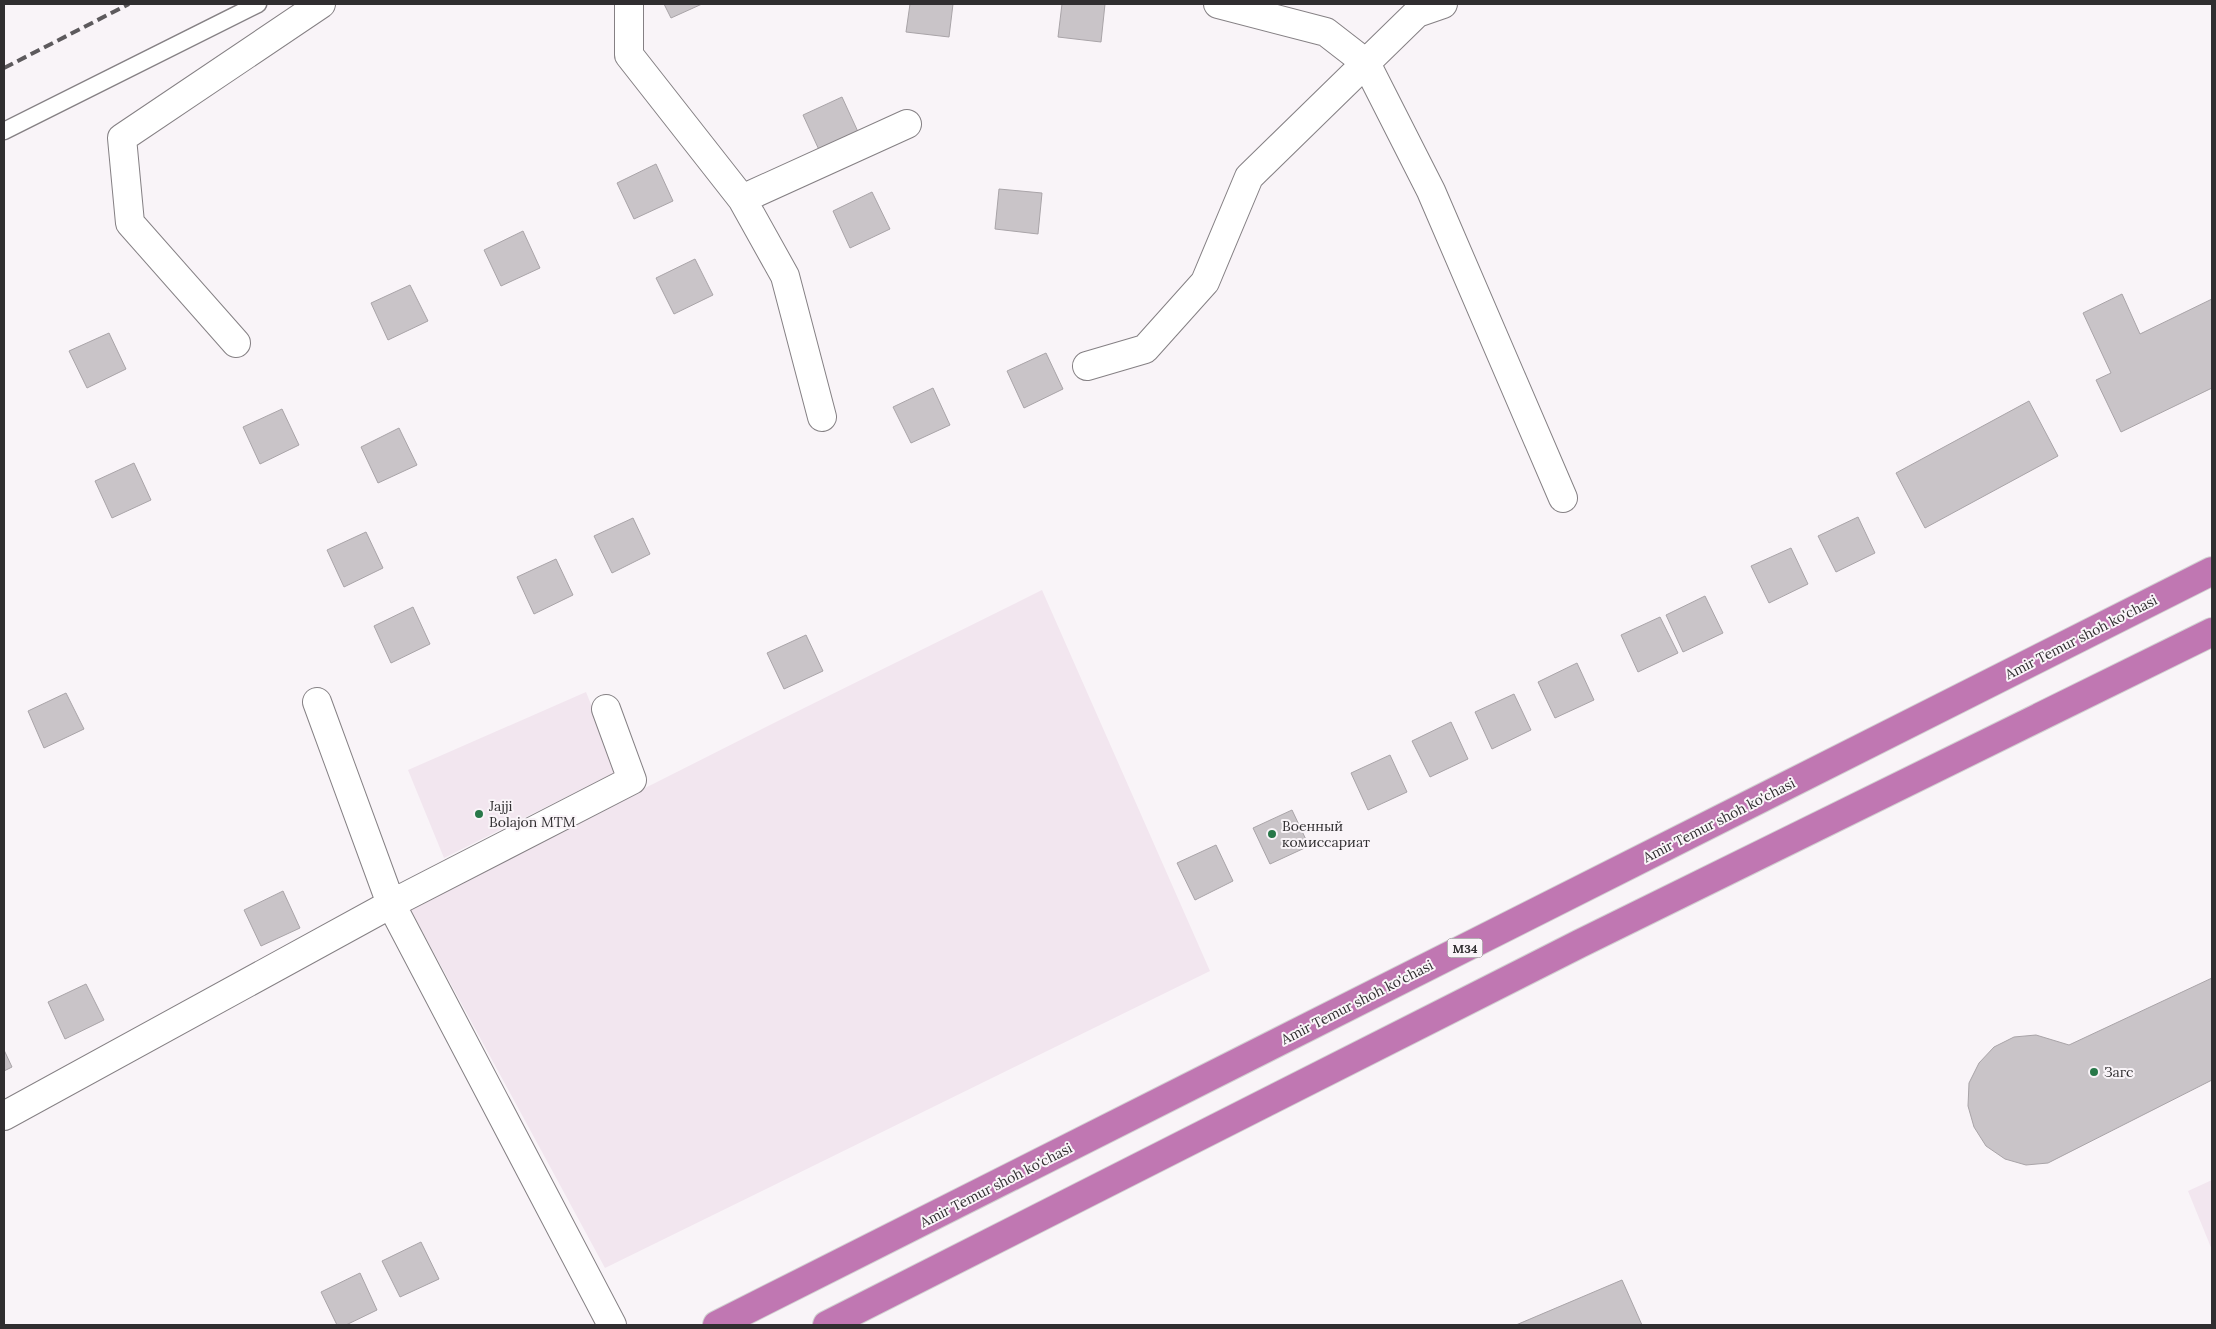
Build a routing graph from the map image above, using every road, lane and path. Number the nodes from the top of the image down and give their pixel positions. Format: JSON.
{"nodes":[{"id":1,"x":258,"y":4,"type":"edge"},
{"id":2,"x":321,"y":4,"type":"edge"},
{"id":3,"x":629,"y":4,"type":"edge"},
{"id":4,"x":1218,"y":4,"type":"edge"},
{"id":5,"x":1443,"y":4,"type":"edge"},
{"id":6,"x":1366,"y":63,"type":"junction"},
{"id":7,"x":907,"y":124,"type":"dead end"},
{"id":8,"x":4,"y":131,"type":"edge"},
{"id":9,"x":742,"y":198,"type":"junction"},
{"id":10,"x":236,"y":343,"type":"dead end"},
{"id":11,"x":1087,"y":366,"type":"dead end"},
{"id":12,"x":822,"y":417,"type":"dead end"},
{"id":13,"x":1563,"y":498,"type":"dead end"},
{"id":14,"x":2212,"y":571,"type":"edge"},
{"id":15,"x":2212,"y":632,"type":"edge"},
{"id":16,"x":317,"y":702,"type":"dead end"},
{"id":17,"x":606,"y":709,"type":"dead end"},
{"id":18,"x":391,"y":904,"type":"junction"},
{"id":19,"x":4,"y":1116,"type":"edge"},
{"id":20,"x":612,"y":1325,"type":"edge"},
{"id":21,"x":717,"y":1325,"type":"edge"},
{"id":22,"x":827,"y":1325,"type":"edge"}],
"edges":[{"from":1,"to":8,"type":"lane"},
{"from":2,"to":10,"type":"street"},
{"from":3,"to":9,"type":"street"},
{"from":4,"to":6,"type":"street"},
{"from":5,"to":6,"type":"street"},
{"from":6,"to":11,"type":"street"},
{"from":6,"to":13,"type":"street"},
{"from":7,"to":9,"type":"street"},
{"from":9,"to":12,"type":"street"},
{"from":14,"to":21,"type":"highway","name":"Amir Temur shoh ko'chasi","number":"M34"},
{"from":15,"to":22,"type":"highway"},
{"from":16,"to":18,"type":"street"},
{"from":17,"to":18,"type":"street"},
{"from":18,"to":19,"type":"street"},
{"from":18,"to":20,"type":"street"}]}
